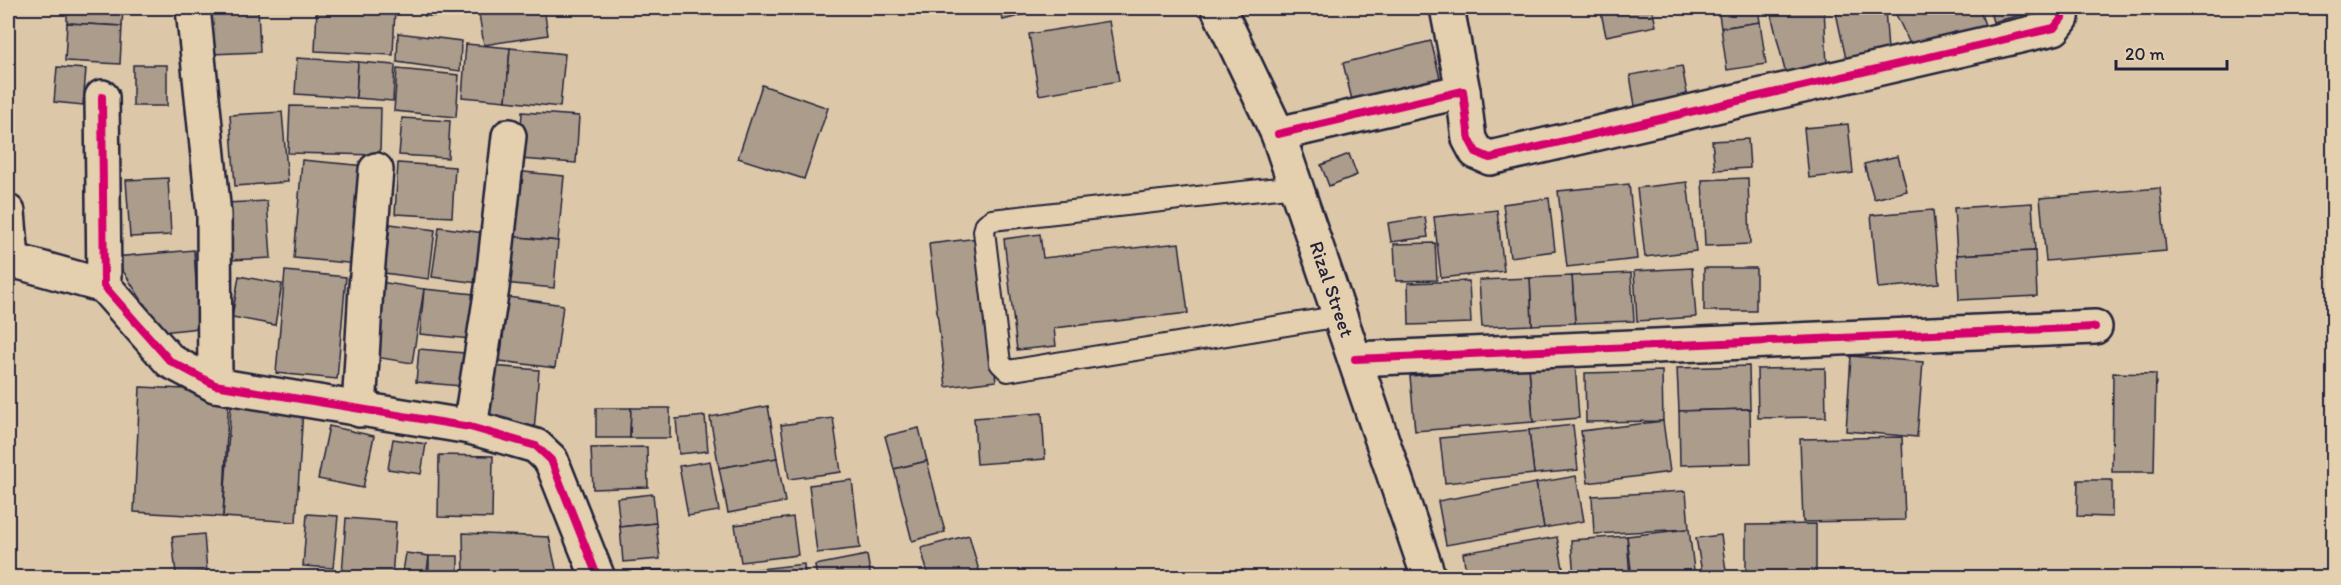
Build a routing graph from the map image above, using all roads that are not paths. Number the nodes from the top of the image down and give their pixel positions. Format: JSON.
{"nodes":[{"id":1,"x":194,"y":8,"type":"edge"},
{"id":2,"x":1218,"y":8,"type":"edge"},
{"id":3,"x":1447,"y":8,"type":"edge"},
{"id":4,"x":2063,"y":8,"type":"edge"},
{"id":5,"x":1463,"y":91,"type":"junction"},
{"id":6,"x":102,"y":97,"type":"dead end"},
{"id":7,"x":1278,"y":134,"type":"junction"},
{"id":8,"x":509,"y":136,"type":"dead end"},
{"id":9,"x":376,"y":170,"type":"dead end"},
{"id":10,"x":1296,"y":186,"type":"junction"},
{"id":11,"x":8,"y":212,"type":"edge"},
{"id":12,"x":10,"y":259,"type":"edge"},
{"id":13,"x":104,"y":286,"type":"junction"},
{"id":14,"x":1341,"y":316,"type":"junction"},
{"id":15,"x":2095,"y":327,"type":"dead end"},
{"id":16,"x":1355,"y":359,"type":"junction"},
{"id":17,"x":215,"y":385,"type":"junction"},
{"id":18,"x":359,"y":410,"type":"junction"},
{"id":19,"x":470,"y":427,"type":"junction"},
{"id":20,"x":598,"y":578,"type":"edge"},
{"id":21,"x":1429,"y":578,"type":"edge"}],
"edges":[{"from":1,"to":17,"type":"street"},
{"from":2,"to":7,"type":"street","name":"Rizal Street"},
{"from":3,"to":5,"type":"street"},
{"from":4,"to":5,"type":"street"},
{"from":5,"to":7,"type":"street"},
{"from":6,"to":13,"type":"street"},
{"from":7,"to":10,"type":"street","name":"Rizal Street"},
{"from":8,"to":19,"type":"street"},
{"from":9,"to":18,"type":"street"},
{"from":10,"to":14,"type":"street","name":"Rizal Street"},
{"from":10,"to":14,"type":"lane"},
{"from":11,"to":12,"type":"street"},
{"from":12,"to":13,"type":"street"},
{"from":13,"to":17,"type":"street"},
{"from":14,"to":16,"type":"street","name":"Rizal Street"},
{"from":15,"to":16,"type":"street"},
{"from":16,"to":21,"type":"street","name":"Rizal Street"},
{"from":17,"to":18,"type":"street"},
{"from":18,"to":19,"type":"street"},
{"from":19,"to":20,"type":"street"}]}
